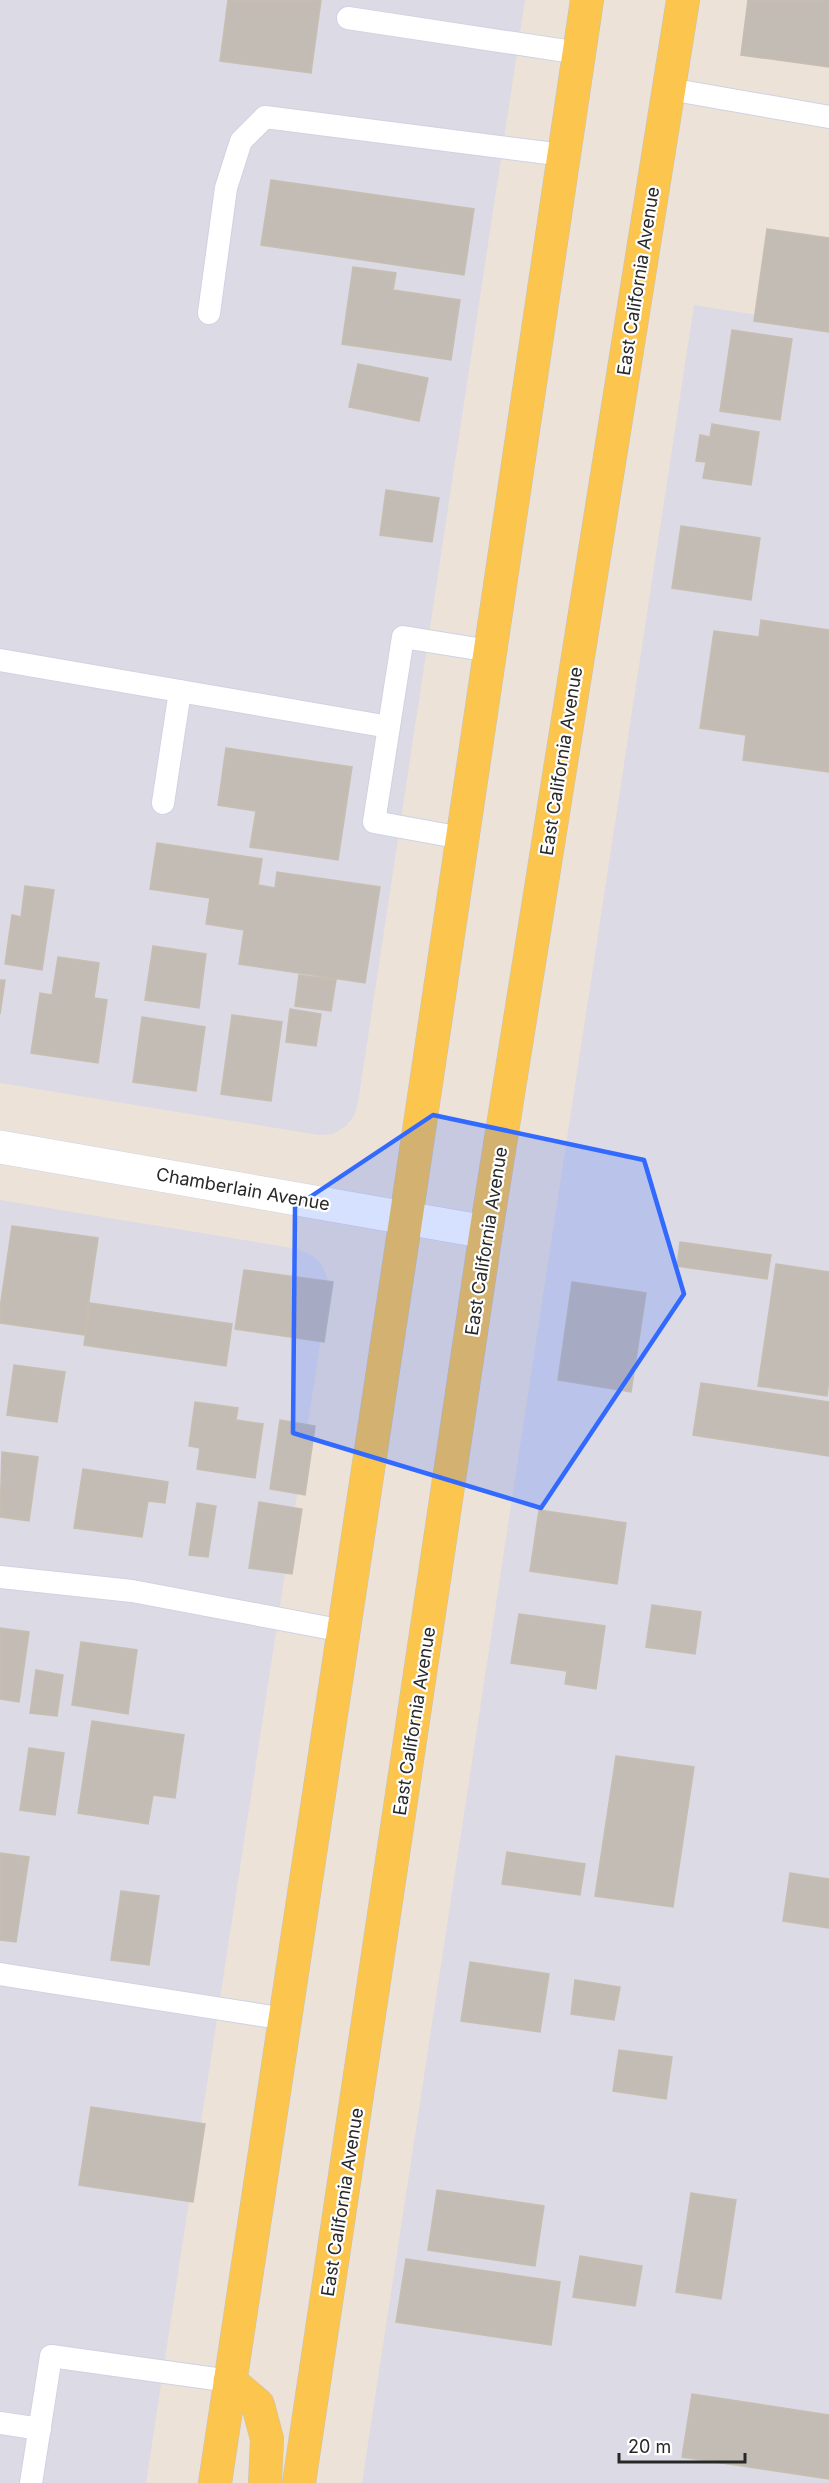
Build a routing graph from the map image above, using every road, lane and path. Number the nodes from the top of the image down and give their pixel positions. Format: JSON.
{"nodes":[{"id":1,"x":587,"y":0,"type":"edge"},
{"id":2,"x":683,"y":0,"type":"edge"},
{"id":3,"x":348,"y":18,"type":"dead end"},
{"id":4,"x":579,"y":53,"type":"junction"},
{"id":5,"x":669,"y":89,"type":"junction"},
{"id":6,"x":829,"y":117,"type":"edge"},
{"id":7,"x":564,"y":155,"type":"junction"},
{"id":8,"x":209,"y":313,"type":"dead end"},
{"id":9,"x":490,"y":651,"type":"junction"},
{"id":10,"x":0,"y":660,"type":"edge"},
{"id":11,"x":180,"y":691,"type":"junction"},
{"id":12,"x":389,"y":727,"type":"junction"},
{"id":13,"x":163,"y":803,"type":"dead end"},
{"id":14,"x":462,"y":838,"type":"junction"},
{"id":15,"x":0,"y":1147,"type":"edge"},
{"id":16,"x":406,"y":1218,"type":"junction"},
{"id":17,"x":486,"y":1232,"type":"junction"},
{"id":18,"x":0,"y":1577,"type":"edge"},
{"id":19,"x":344,"y":1631,"type":"junction"},
{"id":20,"x":0,"y":1974,"type":"edge"},
{"id":21,"x":285,"y":2019,"type":"junction"},
{"id":22,"x":230,"y":2381,"type":"junction"},
{"id":23,"x":0,"y":2423,"type":"edge"},
{"id":24,"x":40,"y":2429,"type":"junction"},
{"id":25,"x":32,"y":2483,"type":"edge"},
{"id":26,"x":215,"y":2483,"type":"edge"},
{"id":27,"x":265,"y":2483,"type":"edge"},
{"id":28,"x":299,"y":2483,"type":"edge"}],
"edges":[{"from":1,"to":4,"type":"main road"},
{"from":2,"to":5,"type":"main road","name":"East California Avenue"},
{"from":3,"to":4,"type":"lane"},
{"from":4,"to":7,"type":"main road"},
{"from":5,"to":6,"type":"lane"},
{"from":5,"to":17,"type":"main road","name":"East California Avenue"},
{"from":7,"to":8,"type":"lane"},
{"from":7,"to":9,"type":"main road"},
{"from":9,"to":12,"type":"lane"},
{"from":9,"to":14,"type":"main road"},
{"from":10,"to":11,"type":"lane"},
{"from":11,"to":12,"type":"lane"},
{"from":11,"to":13,"type":"lane"},
{"from":12,"to":14,"type":"lane"},
{"from":14,"to":16,"type":"main road"},
{"from":15,"to":16,"type":"street","name":"Chamberlain Avenue"},
{"from":16,"to":17,"type":"street","name":"Chamberlain Avenue"},
{"from":16,"to":19,"type":"main road"},
{"from":17,"to":28,"type":"main road","name":"East California Avenue"},
{"from":18,"to":19,"type":"lane"},
{"from":19,"to":21,"type":"main road"},
{"from":20,"to":21,"type":"lane"},
{"from":21,"to":22,"type":"main road"},
{"from":22,"to":24,"type":"lane"},
{"from":22,"to":26,"type":"main road"},
{"from":22,"to":27,"type":"main road"},
{"from":23,"to":24,"type":"lane"},
{"from":24,"to":25,"type":"lane"}]}
